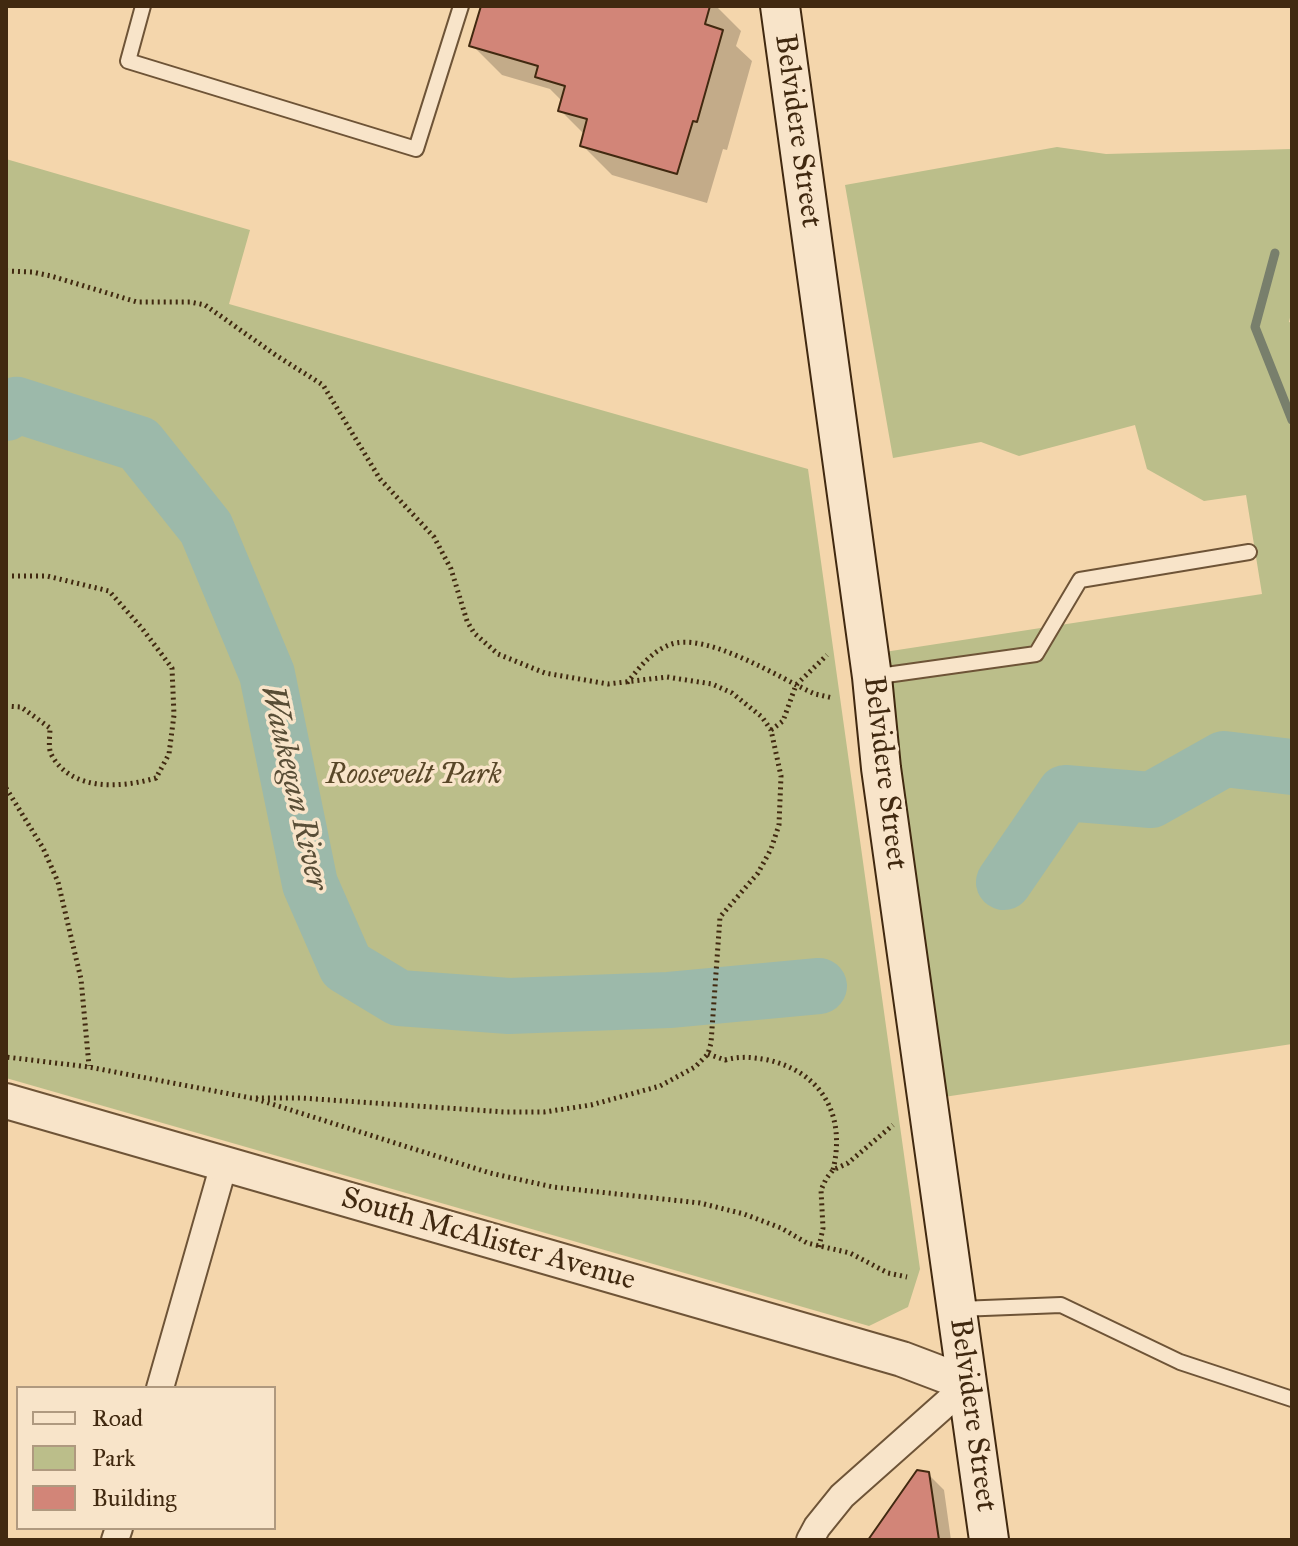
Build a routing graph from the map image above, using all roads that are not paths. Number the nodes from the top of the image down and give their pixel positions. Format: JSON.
{"nodes":[{"id":1,"x":143,"y":6,"type":"edge"},
{"id":2,"x":461,"y":6,"type":"edge"},
{"id":3,"x":780,"y":6,"type":"edge"},
{"id":4,"x":1249,"y":552,"type":"dead end"},
{"id":5,"x":872,"y":677,"type":"junction"},
{"id":6,"x":6,"y":1101,"type":"edge"},
{"id":7,"x":224,"y":1164,"type":"junction"},
{"id":8,"x":958,"y":1309,"type":"junction"},
{"id":9,"x":968,"y":1384,"type":"junction"},
{"id":10,"x":161,"y":1386,"type":"edge"},
{"id":11,"x":1292,"y":1399,"type":"edge"},
{"id":12,"x":810,"y":1540,"type":"edge"},
{"id":13,"x":989,"y":1540,"type":"edge"}],
"edges":[{"from":1,"to":2,"type":"lane"},
{"from":3,"to":5,"type":"main road","name":"Belvidere Street"},
{"from":4,"to":5,"type":"lane"},
{"from":5,"to":8,"type":"main road","name":"Belvidere Street"},
{"from":6,"to":7,"type":"street","name":"South McAlister Avenue"},
{"from":7,"to":9,"type":"street","name":"South McAlister Avenue"},
{"from":7,"to":10,"type":"street"},
{"from":8,"to":9,"type":"main road","name":"Belvidere Street"},
{"from":8,"to":11,"type":"lane"},
{"from":9,"to":12,"type":"street"},
{"from":9,"to":13,"type":"main road","name":"Belvidere Street"}]}
